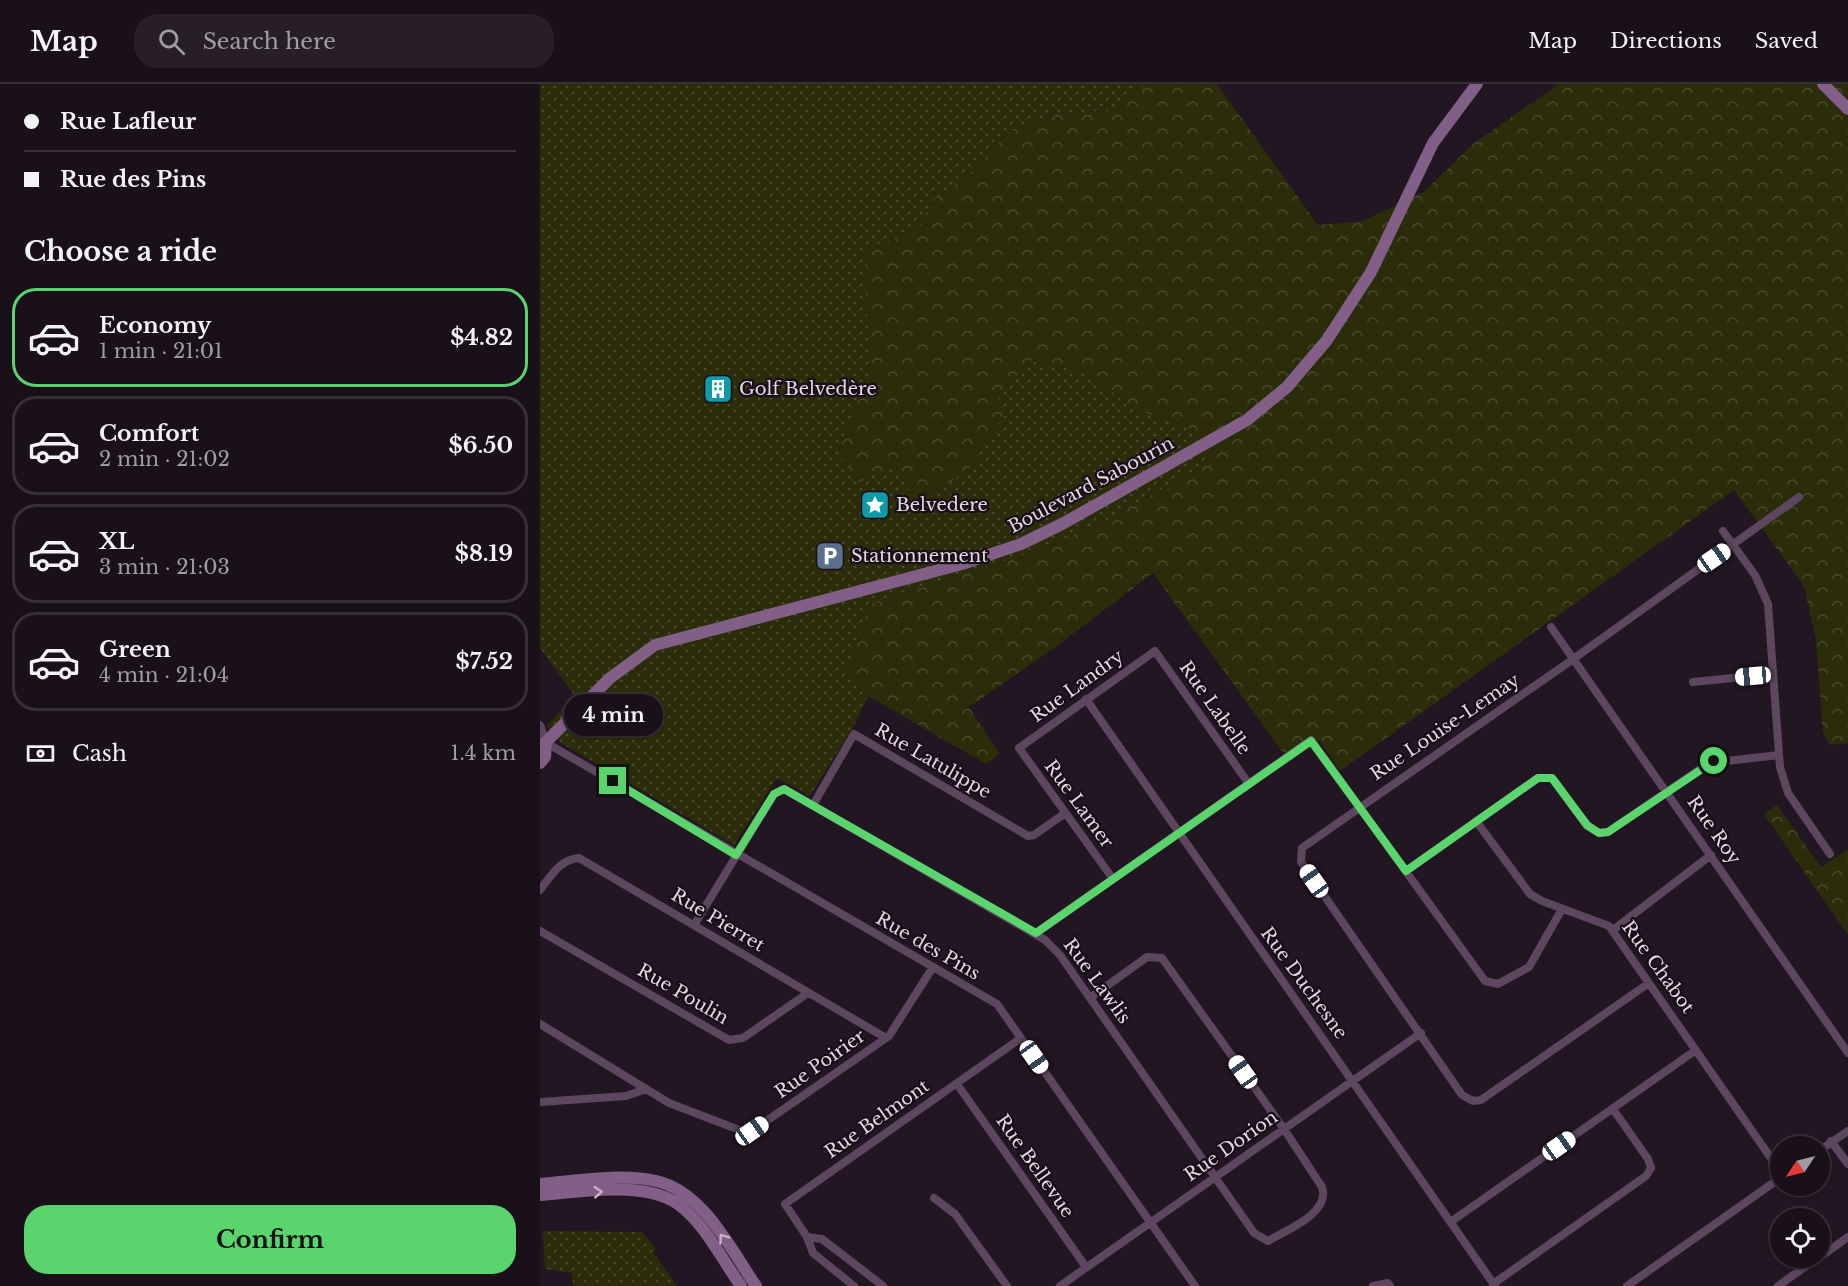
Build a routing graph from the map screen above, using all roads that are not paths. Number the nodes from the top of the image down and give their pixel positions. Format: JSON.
{"nodes":[{"id":1,"x":1477,"y":84,"type":"edge"},
{"id":2,"x":1823,"y":84,"type":"edge"},
{"id":3,"x":1848,"y":109,"type":"edge"},
{"id":4,"x":1799,"y":497,"type":"dead end"},
{"id":5,"x":1723,"y":531,"type":"dead end"},
{"id":6,"x":1733,"y":545,"type":"junction"},
{"id":7,"x":1551,"y":627,"type":"dead end"},
{"id":8,"x":1155,"y":651,"type":"joint"},
{"id":9,"x":1574,"y":658,"type":"junction"},
{"id":10,"x":1773,"y":674,"type":"junction"},
{"id":11,"x":1693,"y":681,"type":"dead end"},
{"id":12,"x":1086,"y":699,"type":"junction"},
{"id":13,"x":540,"y":725,"type":"edge"},
{"id":14,"x":542,"y":742,"type":"edge"},
{"id":15,"x":1019,"y":748,"type":"joint"},
{"id":16,"x":1779,"y":756,"type":"junction"},
{"id":17,"x":540,"y":763,"type":"edge"},
{"id":18,"x":1249,"y":784,"type":"junction"},
{"id":19,"x":1667,"y":791,"type":"junction"},
{"id":20,"x":813,"y":805,"type":"junction"},
{"id":21,"x":1360,"y":805,"type":"junction"},
{"id":22,"x":1064,"y":814,"type":"junction"},
{"id":23,"x":1476,"y":821,"type":"junction"},
{"id":24,"x":1179,"y":833,"type":"junction"},
{"id":25,"x":1830,"y":854,"type":"dead end"},
{"id":26,"x":736,"y":855,"type":"junction"},
{"id":27,"x":1711,"y":855,"type":"junction"},
{"id":28,"x":1406,"y":871,"type":"junction"},
{"id":29,"x":1113,"y":879,"type":"junction"},
{"id":30,"x":540,"y":890,"type":"edge"},
{"id":31,"x":1562,"y":909,"type":"junction"},
{"id":32,"x":694,"y":925,"type":"junction"},
{"id":33,"x":1613,"y":930,"type":"junction"},
{"id":34,"x":540,"y":931,"type":"edge"},
{"id":35,"x":1036,"y":933,"type":"junction"},
{"id":36,"x":933,"y":967,"type":"junction"},
{"id":37,"x":1649,"y":983,"type":"junction"},
{"id":38,"x":808,"y":993,"type":"junction"},
{"id":39,"x":1090,"y":998,"type":"junction"},
{"id":40,"x":540,"y":1023,"type":"edge"},
{"id":41,"x":1421,"y":1033,"type":"junction"},
{"id":42,"x":886,"y":1038,"type":"junction"},
{"id":43,"x":1021,"y":1038,"type":"junction"},
{"id":44,"x":1696,"y":1050,"type":"junction"},
{"id":45,"x":1848,"y":1053,"type":"edge"},
{"id":46,"x":1354,"y":1080,"type":"junction"},
{"id":47,"x":957,"y":1083,"type":"junction"},
{"id":48,"x":646,"y":1089,"type":"junction"},
{"id":49,"x":540,"y":1102,"type":"edge"},
{"id":50,"x":1612,"y":1108,"type":"junction"},
{"id":51,"x":1284,"y":1129,"type":"junction"},
{"id":52,"x":1848,"y":1131,"type":"edge"},
{"id":53,"x":1831,"y":1141,"type":"joint"},
{"id":54,"x":1770,"y":1157,"type":"edge"},
{"id":55,"x":1848,"y":1164,"type":"edge"},
{"id":56,"x":1214,"y":1178,"type":"junction"},
{"id":57,"x":540,"y":1184,"type":"edge"},
{"id":58,"x":1770,"y":1185,"type":"edge"},
{"id":59,"x":540,"y":1195,"type":"edge"},
{"id":60,"x":934,"y":1198,"type":"dead end"},
{"id":61,"x":702,"y":1220,"type":"junction"},
{"id":62,"x":1452,"y":1221,"type":"junction"},
{"id":63,"x":1150,"y":1223,"type":"junction"},
{"id":64,"x":807,"y":1237,"type":"junction"},
{"id":65,"x":1848,"y":1237,"type":"edge"},
{"id":66,"x":1830,"y":1249,"type":"edge"},
{"id":67,"x":1086,"y":1267,"type":"junction"},
{"id":68,"x":1803,"y":1268,"type":"edge"},
{"id":69,"x":1494,"y":1285,"type":"edge"},
{"id":70,"x":741,"y":1286,"type":"edge"},
{"id":71,"x":756,"y":1286,"type":"edge"},
{"id":72,"x":854,"y":1286,"type":"edge"},
{"id":73,"x":883,"y":1286,"type":"edge"},
{"id":74,"x":1007,"y":1286,"type":"edge"},
{"id":75,"x":1060,"y":1286,"type":"edge"},
{"id":76,"x":1195,"y":1286,"type":"edge"},
{"id":77,"x":1374,"y":1286,"type":"edge"},
{"id":78,"x":1390,"y":1286,"type":"edge"},
{"id":79,"x":1627,"y":1286,"type":"edge"},
{"id":80,"x":1778,"y":1286,"type":"edge"}],
"edges":[{"from":1,"to":14,"type":"street","name":"Boulevard Sabourin"},
{"from":2,"to":3,"type":"street"},
{"from":4,"to":6,"type":"street","name":"Rue Louise-Lemay"},
{"from":5,"to":6,"type":"street"},
{"from":6,"to":9,"type":"street","name":"Rue Louise-Lemay"},
{"from":6,"to":10,"type":"street"},
{"from":7,"to":9,"type":"street","name":"Rue Roy"},
{"from":8,"to":12,"type":"street","name":"Rue Landry"},
{"from":8,"to":18,"type":"street","name":"Rue Labelle"},
{"from":9,"to":19,"type":"street","name":"Rue Roy"},
{"from":9,"to":21,"type":"street","name":"Rue Louise-Lemay"},
{"from":10,"to":11,"type":"street"},
{"from":10,"to":16,"type":"street"},
{"from":12,"to":15,"type":"street","name":"Rue Landry"},
{"from":12,"to":24,"type":"street","name":"Rue Duchesne"},
{"from":13,"to":14,"type":"street"},
{"from":14,"to":17,"type":"street","name":"Boulevard Sabourin"},
{"from":14,"to":26,"type":"street","name":"Rue des Pins"},
{"from":15,"to":22,"type":"street","name":"Rue Lamer"},
{"from":16,"to":19,"type":"street"},
{"from":16,"to":25,"type":"street"},
{"from":18,"to":21,"type":"street"},
{"from":18,"to":24,"type":"street"},
{"from":19,"to":23,"type":"street"},
{"from":19,"to":27,"type":"street","name":"Rue Roy"},
{"from":20,"to":22,"type":"street","name":"Rue Latulippe"},
{"from":20,"to":26,"type":"street","name":"Rue Lawlis"},
{"from":20,"to":35,"type":"street","name":"Rue Lawlis"},
{"from":21,"to":28,"type":"street"},
{"from":21,"to":41,"type":"street","name":"Rue Louise-Lemay"},
{"from":22,"to":29,"type":"street","name":"Rue Lamer"},
{"from":23,"to":28,"type":"street"},
{"from":23,"to":31,"type":"street","name":"Rue Chabot"},
{"from":24,"to":29,"type":"street"},
{"from":24,"to":46,"type":"street","name":"Rue Duchesne"},
{"from":26,"to":32,"type":"street"},
{"from":26,"to":36,"type":"street","name":"Rue des Pins"},
{"from":27,"to":33,"type":"street"},
{"from":27,"to":45,"type":"street","name":"Rue Roy"},
{"from":28,"to":31,"type":"street"},
{"from":29,"to":35,"type":"street"},
{"from":30,"to":32,"type":"street","name":"Rue Pierret"},
{"from":31,"to":33,"type":"street","name":"Rue Chabot"},
{"from":32,"to":38,"type":"street","name":"Rue Pierret"},
{"from":33,"to":37,"type":"street","name":"Rue Chabot"},
{"from":34,"to":38,"type":"street","name":"Rue Poulin"},
{"from":35,"to":39,"type":"street","name":"Rue Lawlis"},
{"from":36,"to":42,"type":"street","name":"Rue Poirier"},
{"from":36,"to":43,"type":"street","name":"Rue des Pins"},
{"from":37,"to":41,"type":"street","name":"Rue Louise-Lemay"},
{"from":37,"to":44,"type":"street","name":"Rue Chabot"},
{"from":38,"to":42,"type":"street","name":"Rue Pierret"},
{"from":39,"to":51,"type":"street"},
{"from":39,"to":56,"type":"street","name":"Rue Lawlis"},
{"from":40,"to":48,"type":"street","name":"Rue Poirier"},
{"from":41,"to":46,"type":"street","name":"Rue Dorion"},
{"from":42,"to":48,"type":"street","name":"Rue Poirier"},
{"from":43,"to":47,"type":"street","name":"Rue Belmont"},
{"from":43,"to":63,"type":"street","name":"Rue des Pins"},
{"from":44,"to":50,"type":"street"},
{"from":44,"to":54,"type":"street","name":"Rue Chabot"},
{"from":46,"to":51,"type":"street","name":"Rue Dorion"},
{"from":46,"to":62,"type":"street","name":"Rue Duchesne"},
{"from":47,"to":64,"type":"street","name":"Rue Belmont"},
{"from":47,"to":67,"type":"street","name":"Rue Bellevue"},
{"from":48,"to":49,"type":"street"},
{"from":50,"to":62,"type":"street"},
{"from":50,"to":69,"type":"street"},
{"from":51,"to":56,"type":"street","name":"Rue Dorion"},
{"from":51,"to":56,"type":"street","name":"Rue Lawlis"},
{"from":52,"to":53,"type":"street"},
{"from":53,"to":55,"type":"street"},
{"from":56,"to":63,"type":"street","name":"Rue Dorion"},
{"from":57,"to":61,"type":"street"},
{"from":58,"to":79,"type":"street"},
{"from":59,"to":61,"type":"street","one_way":true},
{"from":60,"to":74,"type":"street"},
{"from":61,"to":70,"type":"street"},
{"from":71,"to":61,"type":"street","one_way":true},
{"from":62,"to":69,"type":"street","name":"Rue Duchesne"},
{"from":63,"to":67,"type":"street","name":"Rue Dorion"},
{"from":63,"to":76,"type":"street","name":"Rue des Pins"},
{"from":64,"to":72,"type":"street","name":"Rue Belmont"},
{"from":64,"to":73,"type":"street"},
{"from":65,"to":66,"type":"street"},
{"from":67,"to":75,"type":"street","name":"Rue Dorion"},
{"from":68,"to":80,"type":"street"},
{"from":77,"to":78,"type":"street"}]}
